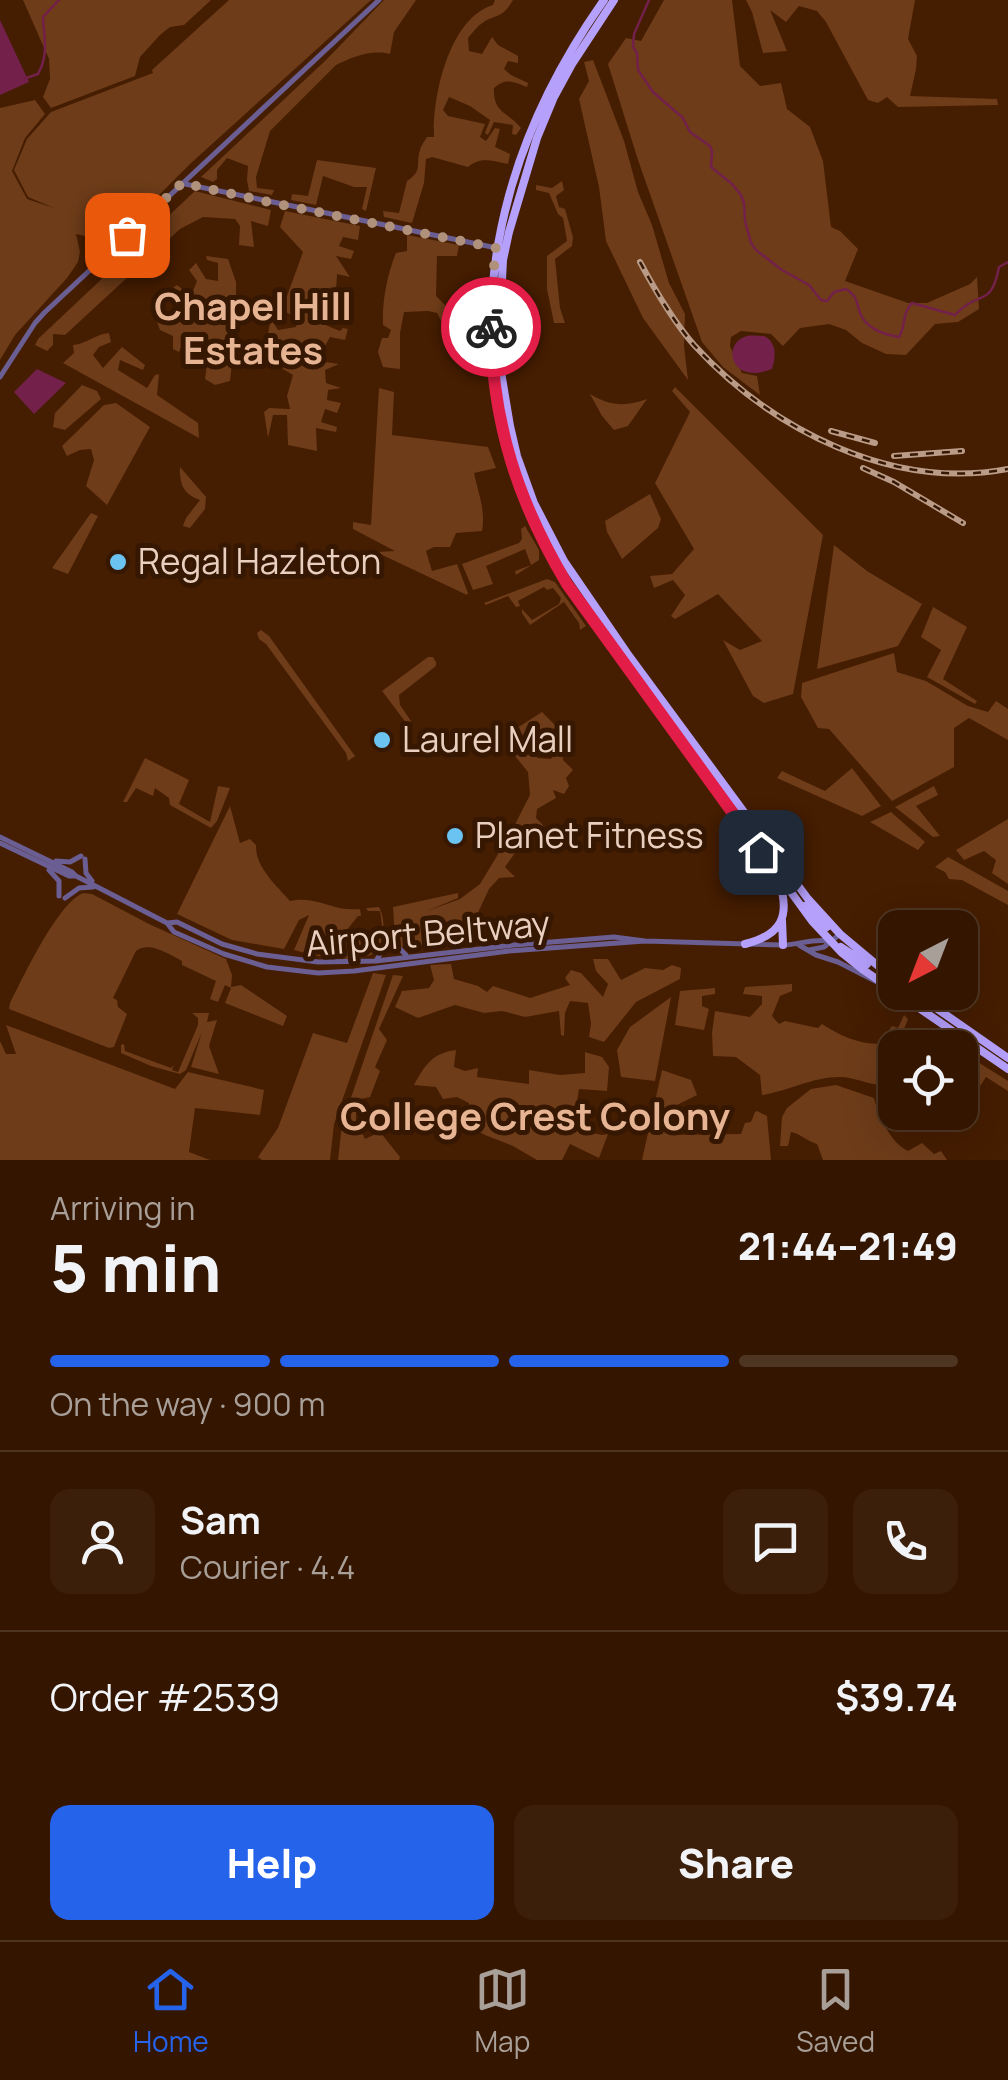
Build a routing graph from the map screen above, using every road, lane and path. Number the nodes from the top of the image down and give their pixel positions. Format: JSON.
{"nodes":[{"id":1,"x":379,"y":0,"type":"edge"},
{"id":2,"x":604,"y":0,"type":"edge"},
{"id":3,"x":614,"y":0,"type":"edge"},
{"id":4,"x":182,"y":183,"type":"junction"},
{"id":5,"x":501,"y":248,"type":"junction"},
{"id":6,"x":0,"y":377,"type":"edge"},
{"id":7,"x":0,"y":840,"type":"edge"},
{"id":8,"x":32,"y":856,"type":"junction"},
{"id":9,"x":775,"y":872,"type":"junction"},
{"id":10,"x":98,"y":886,"type":"junction"},
{"id":11,"x":789,"y":891,"type":"junction"},
{"id":12,"x":782,"y":916,"type":"junction"},
{"id":13,"x":168,"y":923,"type":"junction"},
{"id":14,"x":840,"y":934,"type":"junction"},
{"id":15,"x":645,"y":941,"type":"junction"},
{"id":16,"x":830,"y":942,"type":"junction"},
{"id":17,"x":745,"y":944,"type":"junction"},
{"id":18,"x":782,"y":945,"type":"junction"},
{"id":19,"x":802,"y":947,"type":"junction"},
{"id":20,"x":409,"y":956,"type":"junction"},
{"id":21,"x":376,"y":960,"type":"junction"},
{"id":22,"x":876,"y":966,"type":"joint"},
{"id":23,"x":878,"y":981,"type":"edge"},
{"id":24,"x":878,"y":983,"type":"edge"},
{"id":25,"x":920,"y":1010,"type":"edge"},
{"id":26,"x":939,"y":1010,"type":"edge"},
{"id":27,"x":1008,"y":1058,"type":"edge"},
{"id":28,"x":1008,"y":1069,"type":"edge"}],
"edges":[{"from":1,"to":4,"type":"street"},
{"from":2,"to":5,"type":"highway"},
{"from":3,"to":5,"type":"highway"},
{"from":4,"to":5,"type":"street"},
{"from":4,"to":6,"type":"street"},
{"from":5,"to":9,"type":"highway"},
{"from":5,"to":14,"type":"highway"},
{"from":7,"to":8,"type":"street","name":"Airport Beltway"},
{"from":8,"to":10,"type":"street","name":"Airport Beltway"},
{"from":8,"to":10,"type":"street"},
{"from":8,"to":10,"type":"street"},
{"from":9,"to":11,"type":"highway"},
{"from":9,"to":12,"type":"highway"},
{"from":10,"to":13,"type":"street","name":"Airport Beltway"},
{"from":11,"to":14,"type":"highway"},
{"from":11,"to":16,"type":"highway"},
{"from":12,"to":17,"type":"highway"},
{"from":12,"to":18,"type":"highway"},
{"from":13,"to":15,"type":"street","name":"Airport Beltway"},
{"from":13,"to":21,"type":"street","name":"Airport Beltway"},
{"from":14,"to":16,"type":"street","name":"Airport Beltway"},
{"from":14,"to":22,"type":"highway"},
{"from":15,"to":17,"type":"street","name":"Airport Beltway"},
{"from":15,"to":20,"type":"street","name":"Airport Beltway"},
{"from":16,"to":19,"type":"street","name":"Airport Beltway"},
{"from":16,"to":22,"type":"highway"},
{"from":16,"to":23,"type":"highway"},
{"from":17,"to":18,"type":"street","name":"Airport Beltway"},
{"from":18,"to":19,"type":"street","name":"Airport Beltway"},
{"from":19,"to":24,"type":"street"},
{"from":20,"to":21,"type":"street","name":"Airport Beltway"},
{"from":20,"to":21,"type":"street"},
{"from":25,"to":28,"type":"highway"},
{"from":26,"to":27,"type":"highway"}]}
